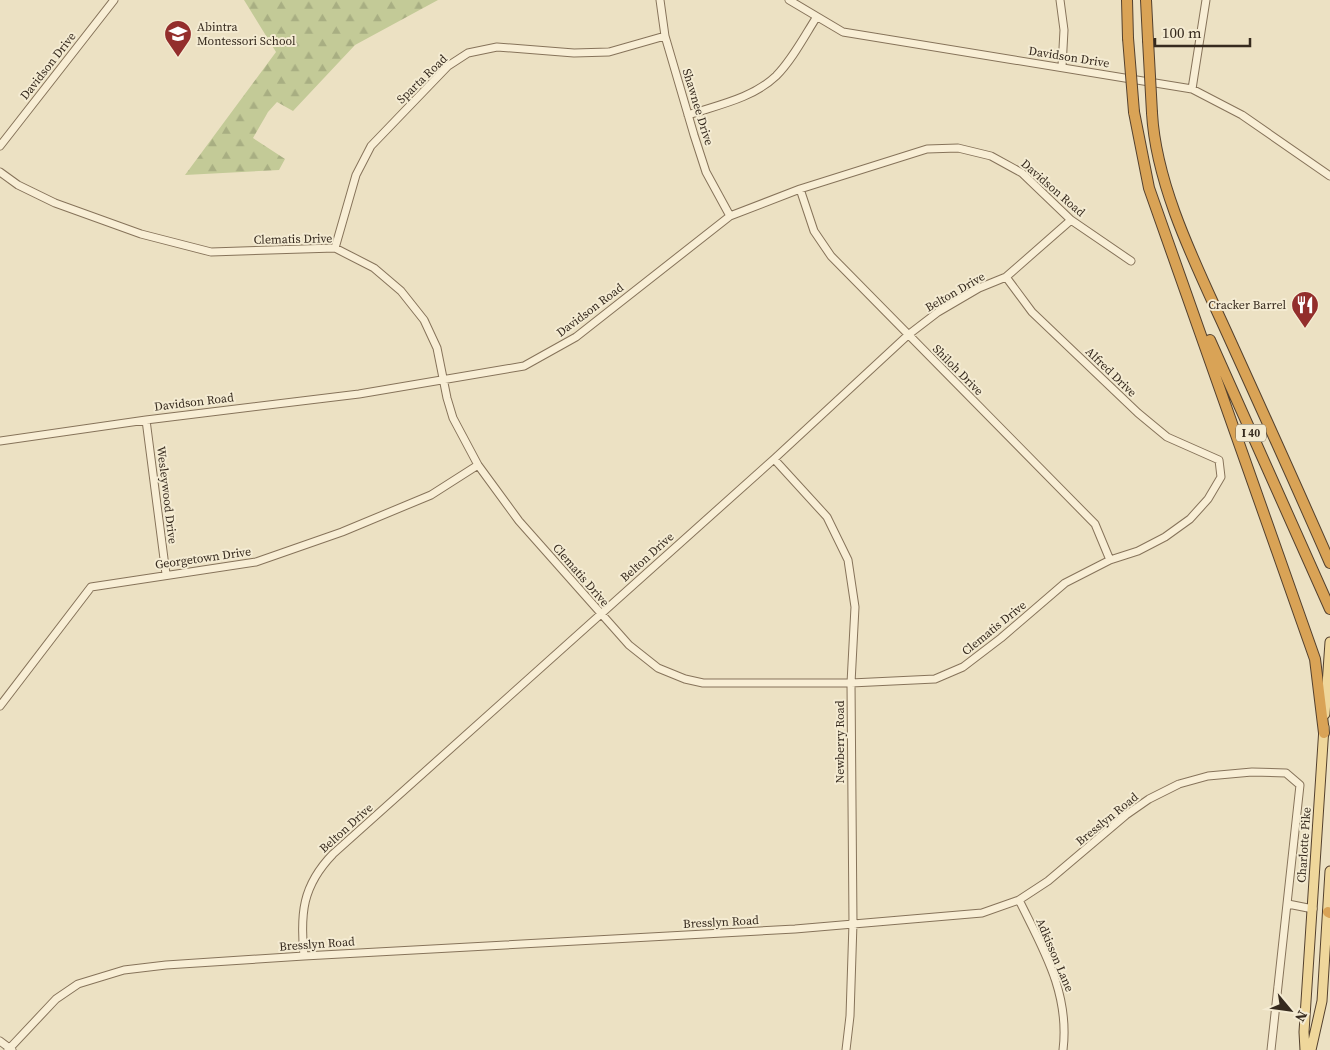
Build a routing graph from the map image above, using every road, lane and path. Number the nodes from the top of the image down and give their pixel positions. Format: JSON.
{"nodes":[{"id":1,"x":114,"y":0,"type":"edge"},
{"id":2,"x":660,"y":0,"type":"edge"},
{"id":3,"x":789,"y":0,"type":"edge"},
{"id":4,"x":1060,"y":0,"type":"edge"},
{"id":5,"x":1127,"y":0,"type":"edge"},
{"id":6,"x":1146,"y":0,"type":"edge"},
{"id":7,"x":1206,"y":0,"type":"edge"},
{"id":8,"x":816,"y":18,"type":"junction"},
{"id":9,"x":665,"y":36,"type":"junction"},
{"id":10,"x":1062,"y":67,"type":"junction"},
{"id":11,"x":1192,"y":89,"type":"junction"},
{"id":12,"x":688,"y":115,"type":"junction"},
{"id":13,"x":0,"y":146,"type":"edge"},
{"id":14,"x":0,"y":172,"type":"edge"},
{"id":15,"x":1330,"y":176,"type":"edge"},
{"id":16,"x":800,"y":189,"type":"junction"},
{"id":17,"x":730,"y":216,"type":"junction"},
{"id":18,"x":1071,"y":220,"type":"junction"},
{"id":19,"x":335,"y":248,"type":"junction"},
{"id":20,"x":1131,"y":260,"type":"dead end"},
{"id":21,"x":1181,"y":273,"type":"junction"},
{"id":22,"x":1006,"y":277,"type":"junction"},
{"id":23,"x":908,"y":335,"type":"junction"},
{"id":24,"x":444,"y":380,"type":"junction"},
{"id":25,"x":146,"y":420,"type":"junction"},
{"id":26,"x":0,"y":441,"type":"edge"},
{"id":27,"x":774,"y":459,"type":"junction"},
{"id":28,"x":1219,"y":460,"type":"joint"},
{"id":29,"x":478,"y":465,"type":"junction"},
{"id":30,"x":1110,"y":560,"type":"junction"},
{"id":31,"x":1330,"y":562,"type":"edge"},
{"id":32,"x":166,"y":574,"type":"junction"},
{"id":33,"x":1330,"y":609,"type":"edge"},
{"id":34,"x":601,"y":614,"type":"junction"},
{"id":35,"x":1330,"y":642,"type":"edge"},
{"id":36,"x":851,"y":683,"type":"junction"},
{"id":37,"x":0,"y":706,"type":"edge"},
{"id":38,"x":1324,"y":733,"type":"junction"},
{"id":39,"x":1330,"y":871,"type":"edge"},
{"id":40,"x":1019,"y":900,"type":"junction"},
{"id":41,"x":1288,"y":904,"type":"junction"},
{"id":42,"x":1313,"y":909,"type":"junction"},
{"id":43,"x":1329,"y":913,"type":"edge"},
{"id":44,"x":853,"y":923,"type":"junction"},
{"id":45,"x":304,"y":956,"type":"junction"},
{"id":46,"x":0,"y":1041,"type":"edge"},
{"id":47,"x":10,"y":1049,"type":"edge"},
{"id":48,"x":846,"y":1050,"type":"edge"},
{"id":49,"x":1063,"y":1050,"type":"edge"},
{"id":50,"x":1270,"y":1050,"type":"edge"},
{"id":51,"x":1305,"y":1050,"type":"edge"},
{"id":52,"x":1311,"y":1050,"type":"edge"}],
"edges":[{"from":1,"to":13,"type":"street","name":"Davidson Drive"},
{"from":2,"to":9,"type":"street","name":"Shawnee Drive"},
{"from":3,"to":8,"type":"street","name":"Davidson Drive"},
{"from":4,"to":10,"type":"street"},
{"from":5,"to":21,"type":"highway","number":"I 40","bridge":true},
{"from":6,"to":31,"type":"highway","number":"I 40","bridge":true},
{"from":7,"to":11,"type":"street"},
{"from":8,"to":10,"type":"street","name":"Davidson Drive"},
{"from":8,"to":12,"type":"street"},
{"from":9,"to":12,"type":"street","name":"Shawnee Drive"},
{"from":9,"to":19,"type":"street","name":"Sparta Road"},
{"from":10,"to":11,"type":"street","name":"Davidson Drive"},
{"from":11,"to":15,"type":"street","name":"Davidson Drive"},
{"from":12,"to":17,"type":"street","name":"Shawnee Drive"},
{"from":14,"to":19,"type":"street","name":"Clematis Drive"},
{"from":16,"to":17,"type":"street","name":"Davidson Road"},
{"from":16,"to":18,"type":"street","name":"Davidson Road"},
{"from":16,"to":23,"type":"street","name":"Shiloh Drive"},
{"from":17,"to":24,"type":"street","name":"Davidson Road"},
{"from":18,"to":20,"type":"street","name":"Davidson Road"},
{"from":18,"to":22,"type":"street","name":"Belton Drive"},
{"from":19,"to":24,"type":"street","name":"Clematis Drive"},
{"from":21,"to":33,"type":"highway","number":"I 40"},
{"from":21,"to":38,"type":"highway"},
{"from":22,"to":23,"type":"street","name":"Belton Drive"},
{"from":22,"to":28,"type":"street","name":"Alfred Drive"},
{"from":23,"to":27,"type":"street","name":"Belton Drive"},
{"from":23,"to":30,"type":"street","name":"Shiloh Drive"},
{"from":24,"to":25,"type":"street","name":"Davidson Road"},
{"from":24,"to":29,"type":"street","name":"Clematis Drive"},
{"from":25,"to":26,"type":"street","name":"Davidson Road"},
{"from":25,"to":32,"type":"street","name":"Wesleywood Drive"},
{"from":27,"to":34,"type":"street","name":"Belton Drive"},
{"from":27,"to":36,"type":"street","name":"Newberry Road"},
{"from":28,"to":30,"type":"street","name":"Clematis Drive"},
{"from":29,"to":32,"type":"street","name":"Georgetown Drive"},
{"from":29,"to":34,"type":"street","name":"Clematis Drive"},
{"from":30,"to":36,"type":"street","name":"Clematis Drive"},
{"from":32,"to":37,"type":"street","name":"Georgetown Drive"},
{"from":34,"to":36,"type":"street","name":"Clematis Drive"},
{"from":34,"to":45,"type":"street","name":"Belton Drive"},
{"from":35,"to":38,"type":"main road","name":"Charlotte Pike"},
{"from":36,"to":44,"type":"street","name":"Newberry Road"},
{"from":38,"to":42,"type":"main road","name":"Charlotte Pike"},
{"from":39,"to":43,"type":"main road"},
{"from":40,"to":41,"type":"street","name":"Bresslyn Road"},
{"from":40,"to":44,"type":"street","name":"Bresslyn Road"},
{"from":40,"to":49,"type":"street","name":"Adkisson Lane"},
{"from":41,"to":42,"type":"street"},
{"from":41,"to":50,"type":"street"},
{"from":42,"to":43,"type":"main road"},
{"from":42,"to":51,"type":"main road","name":"Charlotte Pike"},
{"from":43,"to":52,"type":"main road"},
{"from":44,"to":45,"type":"street","name":"Bresslyn Road"},
{"from":44,"to":48,"type":"street","name":"Newberry Road"},
{"from":45,"to":47,"type":"street","name":"Bresslyn Road"},
{"from":46,"to":47,"type":"street"}]}
